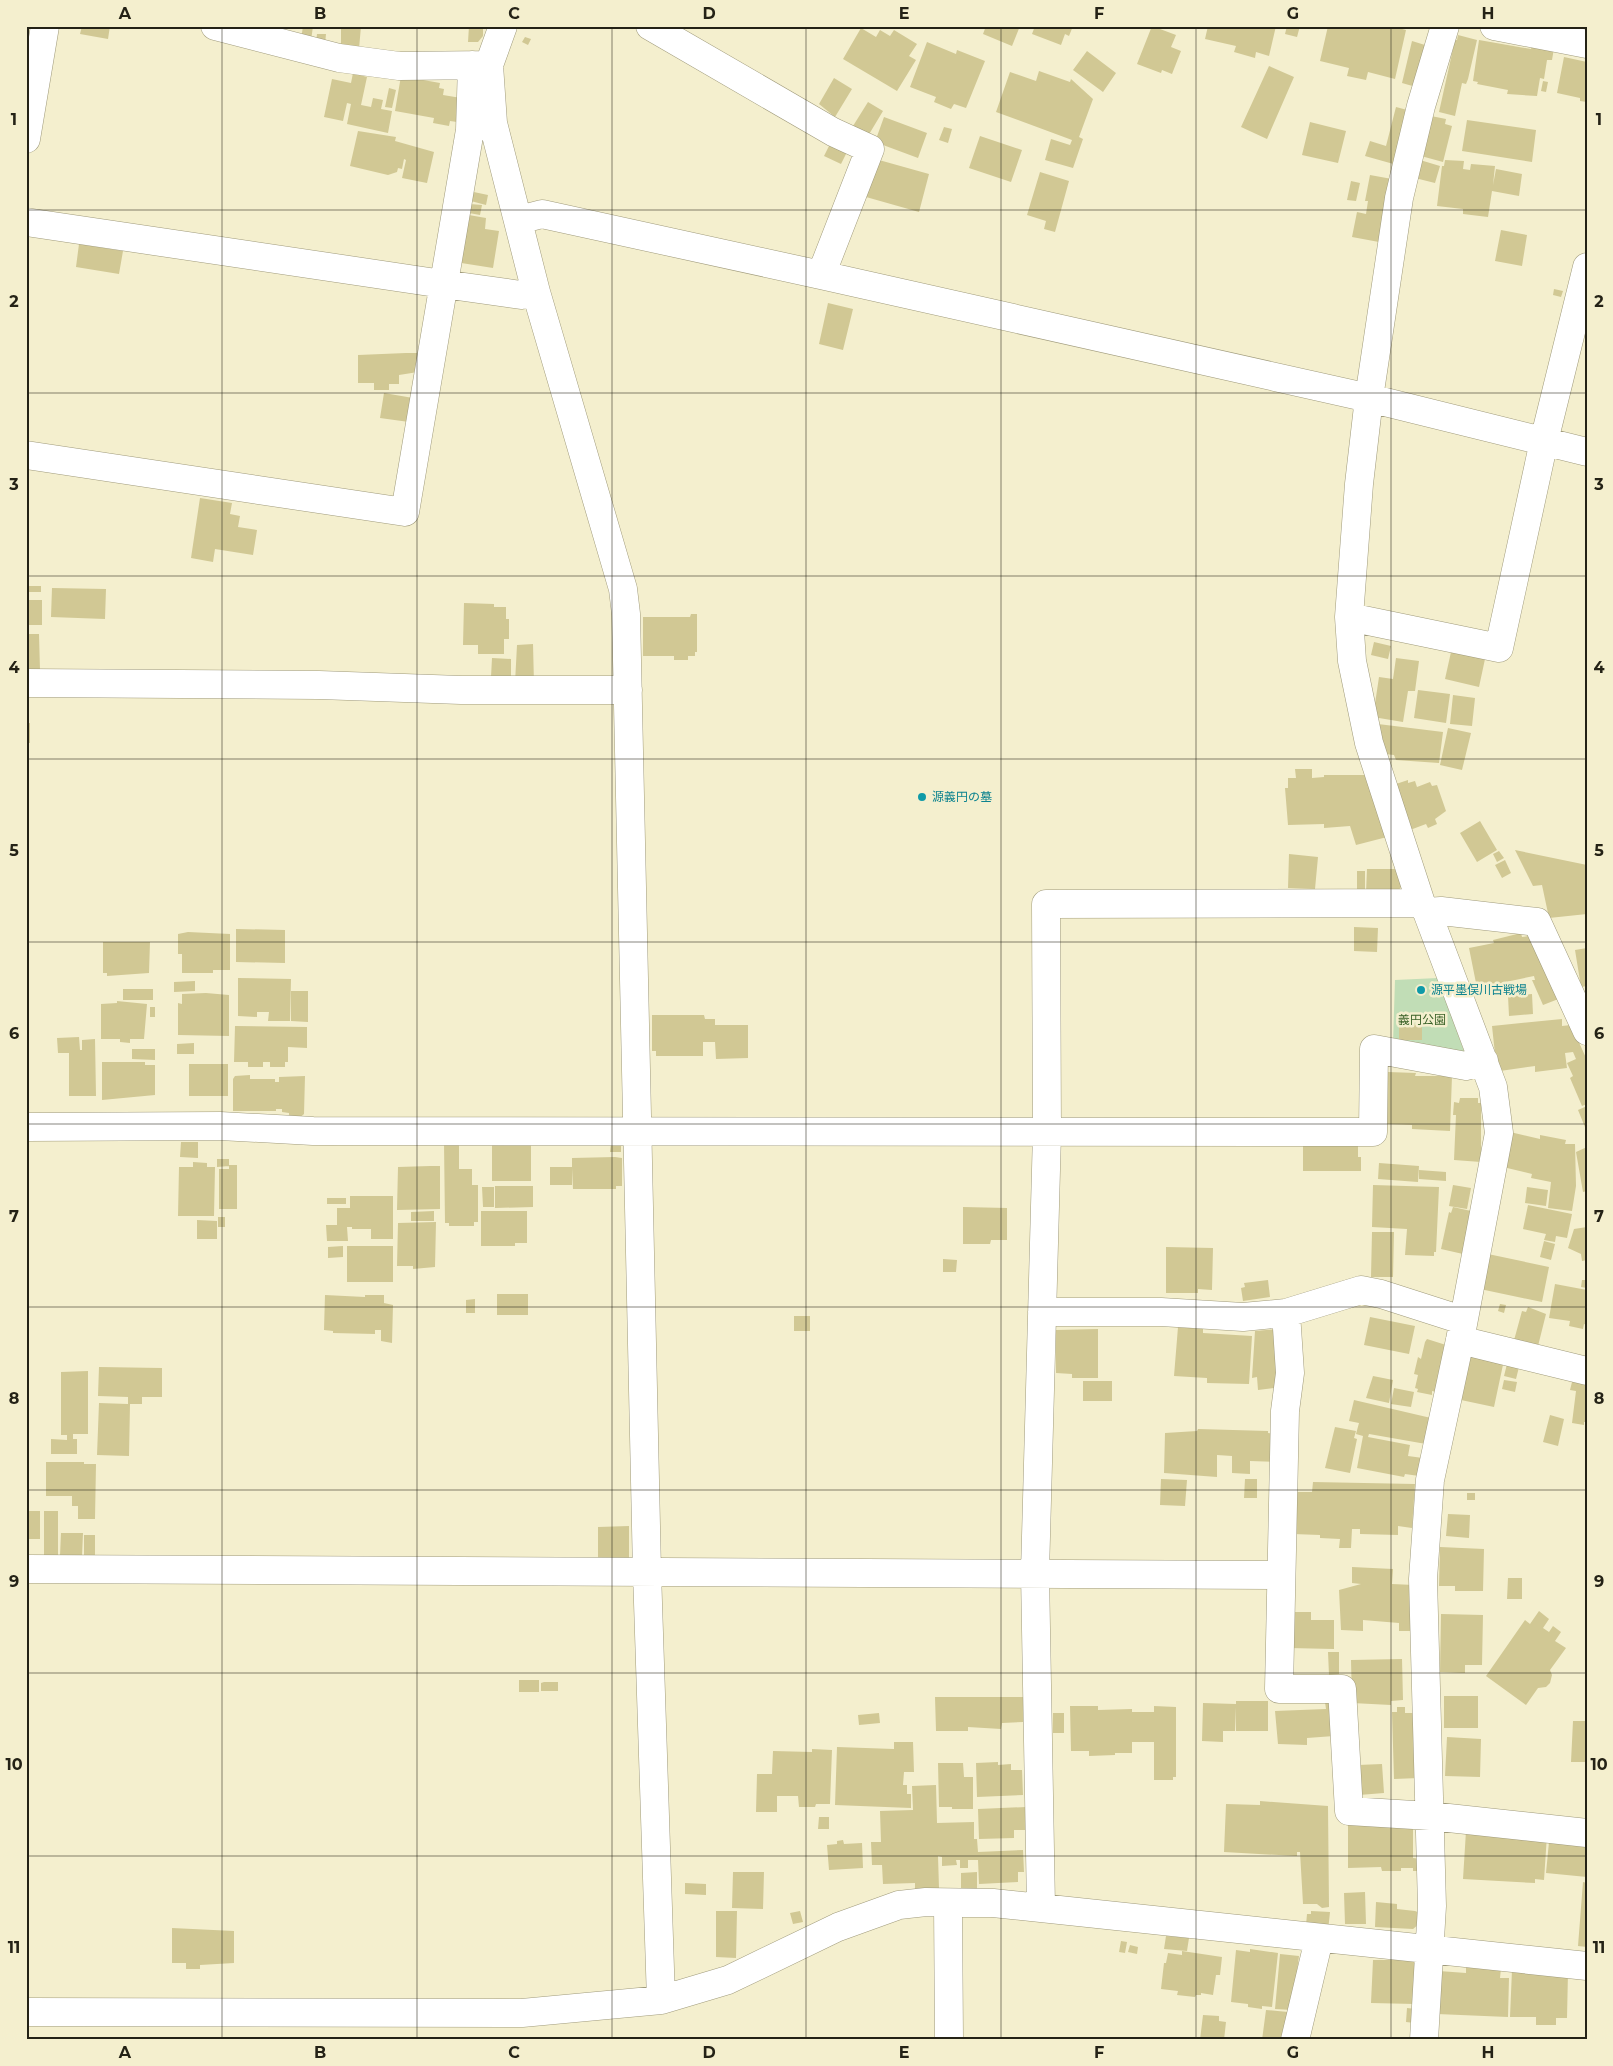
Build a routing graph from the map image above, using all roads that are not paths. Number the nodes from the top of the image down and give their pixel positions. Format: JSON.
{"nodes":[{"id":1,"x":45,"y":26,"type":"edge"},
{"id":2,"x":215,"y":26,"type":"edge"},
{"id":3,"x":502,"y":26,"type":"edge"},
{"id":4,"x":650,"y":26,"type":"edge"},
{"id":5,"x":1445,"y":26,"type":"edge"},
{"id":6,"x":1494,"y":26,"type":"edge"},
{"id":7,"x":1587,"y":44,"type":"edge"},
{"id":8,"x":481,"y":65,"type":"junction"},
{"id":9,"x":26,"y":139,"type":"edge"},
{"id":10,"x":520,"y":220,"type":"junction"},
{"id":11,"x":26,"y":222,"type":"edge"},
{"id":12,"x":1587,"y":267,"type":"edge"},
{"id":13,"x":820,"y":274,"type":"junction"},
{"id":14,"x":443,"y":284,"type":"junction"},
{"id":15,"x":536,"y":292,"type":"junction"},
{"id":16,"x":1369,"y":398,"type":"junction"},
{"id":17,"x":1544,"y":441,"type":"junction"},
{"id":18,"x":1587,"y":452,"type":"edge"},
{"id":19,"x":26,"y":455,"type":"edge"},
{"id":20,"x":1349,"y":616,"type":"junction"},
{"id":21,"x":26,"y":683,"type":"edge"},
{"id":22,"x":628,"y":690,"type":"junction"},
{"id":23,"x":1424,"y":907,"type":"junction"},
{"id":24,"x":1587,"y":1031,"type":"edge"},
{"id":25,"x":1484,"y":1061,"type":"junction"},
{"id":26,"x":26,"y":1127,"type":"edge"},
{"id":27,"x":636,"y":1131,"type":"junction"},
{"id":28,"x":1047,"y":1133,"type":"junction"},
{"id":29,"x":1042,"y":1312,"type":"junction"},
{"id":30,"x":1286,"y":1313,"type":"junction"},
{"id":31,"x":1461,"y":1330,"type":"junction"},
{"id":32,"x":1587,"y":1371,"type":"edge"},
{"id":33,"x":26,"y":1569,"type":"edge"},
{"id":34,"x":647,"y":1572,"type":"junction"},
{"id":35,"x":1035,"y":1573,"type":"junction"},
{"id":36,"x":1280,"y":1575,"type":"junction"},
{"id":37,"x":1430,"y":1816,"type":"junction"},
{"id":38,"x":1587,"y":1834,"type":"edge"},
{"id":39,"x":948,"y":1903,"type":"junction"},
{"id":40,"x":1041,"y":1908,"type":"junction"},
{"id":41,"x":1319,"y":1939,"type":"junction"},
{"id":42,"x":1430,"y":1948,"type":"junction"},
{"id":43,"x":1587,"y":1966,"type":"edge"},
{"id":44,"x":661,"y":2000,"type":"junction"},
{"id":45,"x":26,"y":2012,"type":"edge"},
{"id":46,"x":949,"y":2040,"type":"edge"},
{"id":47,"x":1295,"y":2040,"type":"edge"},
{"id":48,"x":1424,"y":2040,"type":"edge"}],
"edges":[{"from":1,"to":9,"type":"street"},
{"from":2,"to":8,"type":"street"},
{"from":3,"to":8,"type":"street"},
{"from":4,"to":13,"type":"street"},
{"from":5,"to":16,"type":"street"},
{"from":6,"to":7,"type":"street"},
{"from":8,"to":10,"type":"street"},
{"from":8,"to":14,"type":"street"},
{"from":10,"to":13,"type":"street"},
{"from":10,"to":15,"type":"street"},
{"from":11,"to":14,"type":"street"},
{"from":12,"to":17,"type":"street"},
{"from":13,"to":16,"type":"street"},
{"from":14,"to":15,"type":"street"},
{"from":14,"to":19,"type":"street"},
{"from":15,"to":22,"type":"street"},
{"from":16,"to":17,"type":"street"},
{"from":16,"to":20,"type":"street"},
{"from":17,"to":18,"type":"street"},
{"from":17,"to":20,"type":"street"},
{"from":20,"to":23,"type":"street"},
{"from":21,"to":22,"type":"street"},
{"from":22,"to":27,"type":"street"},
{"from":23,"to":24,"type":"street"},
{"from":23,"to":25,"type":"street"},
{"from":23,"to":28,"type":"street"},
{"from":25,"to":28,"type":"street"},
{"from":25,"to":31,"type":"street"},
{"from":26,"to":27,"type":"street"},
{"from":27,"to":28,"type":"street"},
{"from":27,"to":34,"type":"street"},
{"from":28,"to":29,"type":"street"},
{"from":29,"to":30,"type":"street"},
{"from":29,"to":35,"type":"street"},
{"from":30,"to":31,"type":"street"},
{"from":30,"to":36,"type":"street"},
{"from":31,"to":32,"type":"street"},
{"from":31,"to":37,"type":"street"},
{"from":33,"to":34,"type":"street"},
{"from":34,"to":35,"type":"street"},
{"from":34,"to":44,"type":"street"},
{"from":35,"to":36,"type":"street"},
{"from":35,"to":40,"type":"street"},
{"from":36,"to":37,"type":"street"},
{"from":37,"to":38,"type":"street"},
{"from":37,"to":42,"type":"street"},
{"from":39,"to":40,"type":"street"},
{"from":39,"to":44,"type":"street"},
{"from":39,"to":46,"type":"street"},
{"from":40,"to":41,"type":"street"},
{"from":41,"to":42,"type":"street"},
{"from":41,"to":47,"type":"street"},
{"from":42,"to":43,"type":"street"},
{"from":42,"to":48,"type":"street"},
{"from":44,"to":45,"type":"street"}]}
